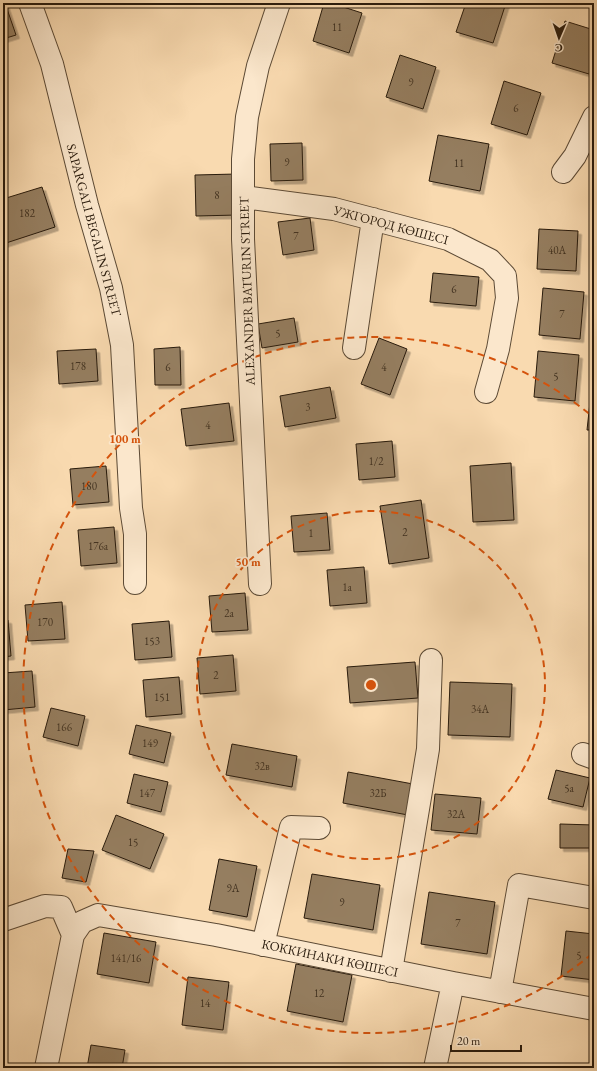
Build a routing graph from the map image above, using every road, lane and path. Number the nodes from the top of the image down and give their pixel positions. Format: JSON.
{"nodes":[{"id":1,"x":30,"y":3,"type":"edge"},
{"id":2,"x":279,"y":3,"type":"edge"},
{"id":3,"x":594,"y":116,"type":"edge"},
{"id":4,"x":563,"y":172,"type":"dead end"},
{"id":5,"x":243,"y":197,"type":"junction"},
{"id":6,"x":373,"y":219,"type":"junction"},
{"id":7,"x":354,"y":348,"type":"dead end"},
{"id":8,"x":486,"y":392,"type":"dead end"},
{"id":9,"x":135,"y":583,"type":"dead end"},
{"id":10,"x":260,"y":584,"type":"dead end"},
{"id":11,"x":431,"y":660,"type":"dead end"},
{"id":12,"x":319,"y":828,"type":"dead end"},
{"id":13,"x":594,"y":898,"type":"edge"},
{"id":14,"x":3,"y":920,"type":"edge"},
{"id":15,"x":73,"y":935,"type":"junction"},
{"id":16,"x":263,"y":945,"type":"junction"},
{"id":17,"x":390,"y":971,"type":"junction"},
{"id":18,"x":453,"y":983,"type":"junction"},
{"id":19,"x":500,"y":992,"type":"junction"},
{"id":20,"x":594,"y":1009,"type":"edge"},
{"id":21,"x":46,"y":1068,"type":"edge"},
{"id":22,"x":435,"y":1068,"type":"edge"}],
"edges":[{"from":1,"to":9,"type":"street","name":"SAPARGALI BEGALIN STREET"},
{"from":2,"to":5,"type":"street","name":"ALEXANDER BATURIN STREET"},
{"from":3,"to":4,"type":"street"},
{"from":5,"to":6,"type":"street","name":"УЖГОРОД КӨШЕСІ"},
{"from":5,"to":10,"type":"street","name":"ALEXANDER BATURIN STREET"},
{"from":6,"to":7,"type":"street"},
{"from":6,"to":8,"type":"street","name":"УЖГОРОД КӨШЕСІ"},
{"from":11,"to":17,"type":"street"},
{"from":12,"to":16,"type":"street"},
{"from":13,"to":19,"type":"street"},
{"from":14,"to":15,"type":"street"},
{"from":15,"to":16,"type":"street","name":"КОККИНАКИ КӨШЕСІ"},
{"from":15,"to":21,"type":"street"},
{"from":16,"to":17,"type":"street","name":"КОККИНАКИ КӨШЕСІ"},
{"from":17,"to":18,"type":"street","name":"КОККИНАКИ КӨШЕСІ"},
{"from":18,"to":19,"type":"street","name":"КОККИНАКИ КӨШЕСІ"},
{"from":18,"to":22,"type":"street"},
{"from":19,"to":20,"type":"street","name":"КОККИНАКИ КӨШЕСІ"}]}
